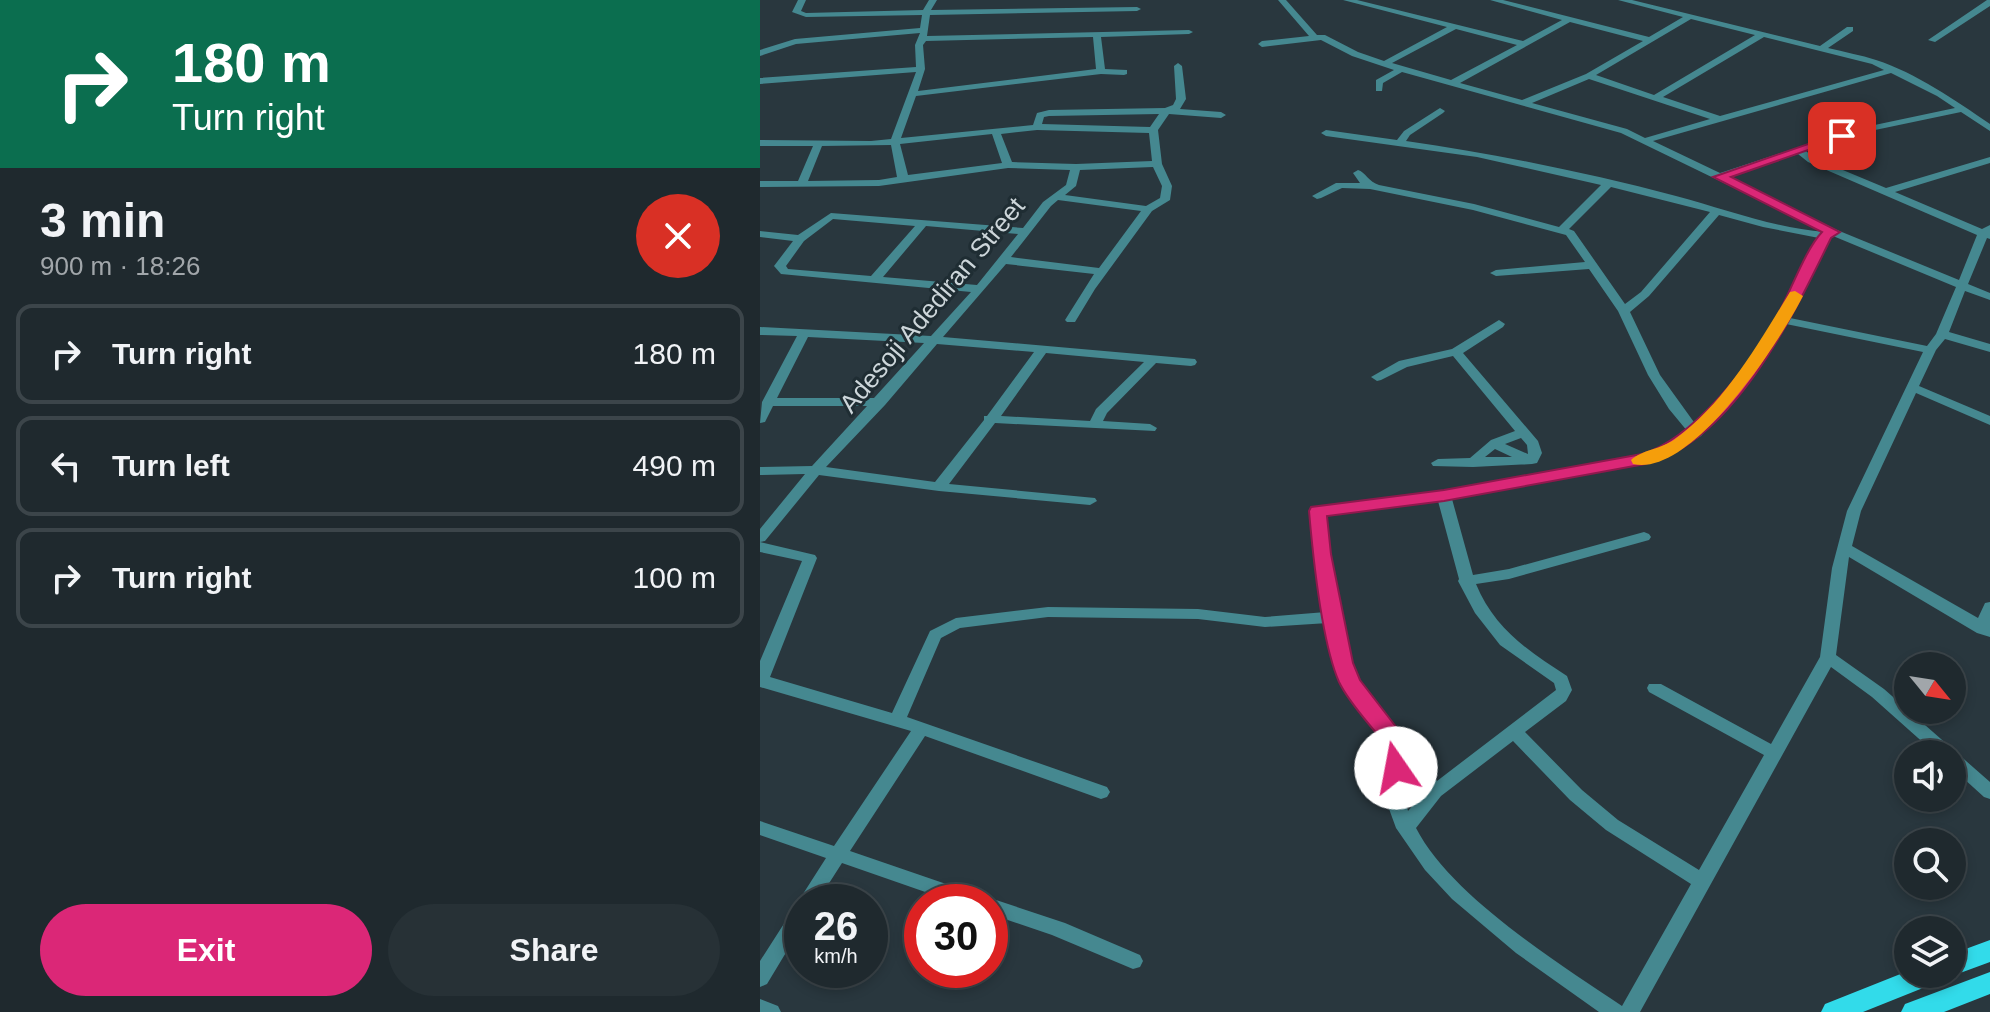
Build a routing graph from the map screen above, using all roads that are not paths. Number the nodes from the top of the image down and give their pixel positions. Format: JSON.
{"nodes":[{"id":1,"x":802,"y":0,"type":"edge"},
{"id":2,"x":933,"y":0,"type":"edge"},
{"id":3,"x":1282,"y":0,"type":"edge"},
{"id":4,"x":1347,"y":0,"type":"edge"},
{"id":5,"x":1494,"y":0,"type":"edge"},
{"id":6,"x":1622,"y":0,"type":"edge"},
{"id":7,"x":1990,"y":2,"type":"edge"},
{"id":8,"x":1084,"y":8,"type":"junction"},
{"id":9,"x":1137,"y":9,"type":"dead end"},
{"id":10,"x":926,"y":13,"type":"junction"},
{"id":11,"x":1691,"y":16,"type":"junction"},
{"id":12,"x":1570,"y":19,"type":"junction"},
{"id":13,"x":1454,"y":27,"type":"junction"},
{"id":14,"x":1850,"y":29,"type":"dead end"},
{"id":15,"x":1189,"y":32,"type":"dead end"},
{"id":16,"x":1763,"y":34,"type":"junction"},
{"id":17,"x":924,"y":35,"type":"junction"},
{"id":18,"x":1080,"y":35,"type":"junction"},
{"id":19,"x":1097,"y":35,"type":"junction"},
{"id":20,"x":1313,"y":36,"type":"junction"},
{"id":21,"x":1650,"y":40,"type":"junction"},
{"id":22,"x":1932,"y":40,"type":"dead end"},
{"id":23,"x":1521,"y":43,"type":"junction"},
{"id":24,"x":1262,"y":44,"type":"dead end"},
{"id":25,"x":1822,"y":48,"type":"junction"},
{"id":26,"x":760,"y":53,"type":"edge"},
{"id":27,"x":1384,"y":64,"type":"junction"},
{"id":28,"x":1178,"y":66,"type":"dead end"},
{"id":29,"x":921,"y":69,"type":"junction"},
{"id":30,"x":1401,"y":69,"type":"junction"},
{"id":31,"x":1893,"y":70,"type":"junction"},
{"id":32,"x":1101,"y":71,"type":"junction"},
{"id":33,"x":1124,"y":72,"type":"dead end"},
{"id":34,"x":1589,"y":76,"type":"junction"},
{"id":35,"x":760,"y":81,"type":"edge"},
{"id":36,"x":1451,"y":84,"type":"junction"},
{"id":37,"x":1379,"y":89,"type":"dead end"},
{"id":38,"x":913,"y":94,"type":"junction"},
{"id":39,"x":1657,"y":97,"type":"junction"},
{"id":40,"x":1525,"y":102,"type":"junction"},
{"id":41,"x":1963,"y":109,"type":"junction"},
{"id":42,"x":1166,"y":111,"type":"junction"},
{"id":43,"x":1440,"y":111,"type":"dead end"},
{"id":44,"x":1221,"y":115,"type":"dead end"},
{"id":45,"x":1716,"y":118,"type":"junction"},
{"id":46,"x":1037,"y":127,"type":"junction"},
{"id":47,"x":1990,"y":128,"type":"edge"},
{"id":48,"x":1153,"y":130,"type":"junction"},
{"id":49,"x":996,"y":132,"type":"junction"},
{"id":50,"x":1326,"y":133,"type":"dead end"},
{"id":51,"x":1647,"y":140,"type":"junction"},
{"id":52,"x":895,"y":142,"type":"junction"},
{"id":53,"x":1401,"y":142,"type":"junction"},
{"id":54,"x":760,"y":143,"type":"edge"},
{"id":55,"x":819,"y":143,"type":"junction"},
{"id":56,"x":1801,"y":152,"type":"junction"},
{"id":57,"x":1990,"y":160,"type":"edge"},
{"id":58,"x":1157,"y":164,"type":"junction"},
{"id":59,"x":1008,"y":165,"type":"junction"},
{"id":60,"x":1076,"y":167,"type":"junction"},
{"id":61,"x":1358,"y":173,"type":"dead end"},
{"id":62,"x":1719,"y":177,"type":"junction"},
{"id":63,"x":900,"y":179,"type":"junction"},
{"id":64,"x":1609,"y":183,"type":"junction"},
{"id":65,"x":760,"y":184,"type":"edge"},
{"id":66,"x":802,"y":184,"type":"junction"},
{"id":67,"x":1370,"y":186,"type":"junction"},
{"id":68,"x":1883,"y":192,"type":"junction"},
{"id":69,"x":1317,"y":196,"type":"dead end"},
{"id":70,"x":1056,"y":197,"type":"junction"},
{"id":71,"x":1148,"y":209,"type":"junction"},
{"id":72,"x":1716,"y":211,"type":"junction"},
{"id":73,"x":923,"y":223,"type":"junction"},
{"id":74,"x":1563,"y":229,"type":"junction"},
{"id":75,"x":1026,"y":231,"type":"junction"},
{"id":76,"x":1988,"y":233,"type":"edge"},
{"id":77,"x":760,"y":234,"type":"edge"},
{"id":78,"x":1829,"y":234,"type":"junction"},
{"id":79,"x":800,"y":239,"type":"junction"},
{"id":80,"x":1004,"y":260,"type":"junction"},
{"id":81,"x":1594,"y":265,"type":"junction"},
{"id":82,"x":1103,"y":272,"type":"junction"},
{"id":83,"x":1496,"y":273,"type":"dead end"},
{"id":84,"x":875,"y":279,"type":"junction"},
{"id":85,"x":1960,"y":287,"type":"junction"},
{"id":86,"x":980,"y":289,"type":"junction"},
{"id":87,"x":1990,"y":297,"type":"edge"},
{"id":88,"x":1624,"y":311,"type":"junction"},
{"id":89,"x":1071,"y":320,"type":"dead end"},
{"id":90,"x":1783,"y":320,"type":"junction"},
{"id":91,"x":1499,"y":324,"type":"dead end"},
{"id":92,"x":760,"y":331,"type":"edge"},
{"id":93,"x":804,"y":334,"type":"junction"},
{"id":94,"x":1942,"y":334,"type":"junction"},
{"id":95,"x":932,"y":340,"type":"junction"},
{"id":96,"x":1990,"y":348,"type":"edge"},
{"id":97,"x":1042,"y":349,"type":"junction"},
{"id":98,"x":1930,"y":350,"type":"junction"},
{"id":99,"x":1456,"y":352,"type":"junction"},
{"id":100,"x":1154,"y":358,"type":"junction"},
{"id":101,"x":1191,"y":362,"type":"dead end"},
{"id":102,"x":1377,"y":377,"type":"dead end"},
{"id":103,"x":1914,"y":388,"type":"junction"},
{"id":104,"x":768,"y":402,"type":"junction"},
{"id":105,"x":880,"y":402,"type":"junction"},
{"id":106,"x":760,"y":419,"type":"edge"},
{"id":107,"x":989,"y":419,"type":"junction"},
{"id":108,"x":1990,"y":421,"type":"edge"},
{"id":109,"x":1095,"y":425,"type":"junction"},
{"id":110,"x":1150,"y":428,"type":"dead end"},
{"id":111,"x":1524,"y":433,"type":"junction"},
{"id":112,"x":1696,"y":433,"type":"junction"},
{"id":113,"x":1495,"y":444,"type":"junction"},
{"id":114,"x":1532,"y":460,"type":"junction"},
{"id":115,"x":1438,"y":463,"type":"dead end"},
{"id":116,"x":1473,"y":463,"type":"junction"},
{"id":117,"x":816,"y":470,"type":"junction"},
{"id":118,"x":760,"y":471,"type":"edge"},
{"id":119,"x":1545,"y":478,"type":"junction"},
{"id":120,"x":939,"y":487,"type":"junction"},
{"id":121,"x":1444,"y":496,"type":"junction"},
{"id":122,"x":1090,"y":501,"type":"dead end"},
{"id":123,"x":1644,"y":537,"type":"dead end"},
{"id":124,"x":760,"y":538,"type":"edge"},
{"id":125,"x":760,"y":547,"type":"edge"},
{"id":126,"x":1845,"y":548,"type":"junction"},
{"id":127,"x":1465,"y":581,"type":"junction"},
{"id":128,"x":1990,"y":607,"type":"edge"},
{"id":129,"x":1335,"y":617,"type":"junction"},
{"id":130,"x":1986,"y":630,"type":"edge"},
{"id":131,"x":1828,"y":657,"type":"junction"},
{"id":132,"x":760,"y":681,"type":"edge"},
{"id":133,"x":1655,"y":688,"type":"dead end"},
{"id":134,"x":897,"y":720,"type":"junction"},
{"id":135,"x":921,"y":730,"type":"junction"},
{"id":136,"x":1514,"y":732,"type":"junction"},
{"id":137,"x":1931,"y":740,"type":"edge"},
{"id":138,"x":1399,"y":745,"type":"junction"},
{"id":139,"x":1774,"y":753,"type":"junction"},
{"id":140,"x":1966,"y":771,"type":"edge"},
{"id":141,"x":1435,"y":791,"type":"junction"},
{"id":142,"x":1101,"y":792,"type":"dead end"},
{"id":143,"x":1990,"y":792,"type":"edge"},
{"id":144,"x":760,"y":828,"type":"edge"},
{"id":145,"x":1405,"y":828,"type":"junction"},
{"id":146,"x":837,"y":854,"type":"junction"},
{"id":147,"x":1701,"y":881,"type":"junction"},
{"id":148,"x":818,"y":884,"type":"edge"},
{"id":149,"x":924,"y":884,"type":"edge"},
{"id":150,"x":1008,"y":912,"type":"edge"},
{"id":151,"x":784,"y":939,"type":"edge"},
{"id":152,"x":1990,"y":951,"type":"edge"},
{"id":153,"x":1966,"y":960,"type":"edge"},
{"id":154,"x":1133,"y":961,"type":"dead end"},
{"id":155,"x":760,"y":978,"type":"edge"},
{"id":156,"x":1990,"y":983,"type":"edge"},
{"id":157,"x":1894,"y":988,"type":"edge"},
{"id":158,"x":760,"y":1008,"type":"edge"},
{"id":159,"x":771,"y":1012,"type":"edge"},
{"id":160,"x":1615,"y":1012,"type":"edge"},
{"id":161,"x":1629,"y":1012,"type":"edge"},
{"id":162,"x":1834,"y":1012,"type":"edge"},
{"id":163,"x":1914,"y":1012,"type":"edge"}],
"edges":[{"from":1,"to":10,"type":"street"},
{"from":2,"to":10,"type":"street"},
{"from":3,"to":20,"type":"street"},
{"from":4,"to":13,"type":"street"},
{"from":5,"to":12,"type":"street"},
{"from":6,"to":11,"type":"street"},
{"from":7,"to":22,"type":"street"},
{"from":8,"to":9,"type":"street"},
{"from":8,"to":10,"type":"street"},
{"from":8,"to":18,"type":"street"},
{"from":10,"to":17,"type":"street"},
{"from":11,"to":16,"type":"street"},
{"from":11,"to":21,"type":"street"},
{"from":12,"to":21,"type":"street"},
{"from":12,"to":23,"type":"street"},
{"from":13,"to":23,"type":"street"},
{"from":13,"to":27,"type":"street"},
{"from":14,"to":25,"type":"street"},
{"from":15,"to":19,"type":"street"},
{"from":16,"to":25,"type":"street"},
{"from":16,"to":39,"type":"street"},
{"from":17,"to":18,"type":"street"},
{"from":17,"to":26,"type":"street"},
{"from":17,"to":29,"type":"street"},
{"from":18,"to":19,"type":"street"},
{"from":19,"to":32,"type":"street"},
{"from":20,"to":24,"type":"street"},
{"from":20,"to":27,"type":"street"},
{"from":21,"to":34,"type":"street"},
{"from":23,"to":36,"type":"street"},
{"from":25,"to":31,"type":"street"},
{"from":27,"to":30,"type":"street"},
{"from":28,"to":42,"type":"street"},
{"from":29,"to":35,"type":"street"},
{"from":29,"to":38,"type":"street"},
{"from":30,"to":36,"type":"street"},
{"from":30,"to":37,"type":"street"},
{"from":31,"to":41,"type":"street"},
{"from":31,"to":45,"type":"street"},
{"from":32,"to":33,"type":"street"},
{"from":32,"to":38,"type":"street"},
{"from":34,"to":39,"type":"street"},
{"from":34,"to":40,"type":"street"},
{"from":36,"to":40,"type":"street"},
{"from":38,"to":52,"type":"street"},
{"from":39,"to":45,"type":"street"},
{"from":40,"to":51,"type":"street"},
{"from":41,"to":47,"type":"street"},
{"from":41,"to":56,"type":"street"},
{"from":42,"to":44,"type":"street"},
{"from":42,"to":46,"type":"street"},
{"from":42,"to":48,"type":"street"},
{"from":43,"to":53,"type":"street"},
{"from":45,"to":51,"type":"street"},
{"from":46,"to":48,"type":"street"},
{"from":46,"to":49,"type":"street"},
{"from":48,"to":58,"type":"street"},
{"from":49,"to":52,"type":"street"},
{"from":49,"to":59,"type":"street"},
{"from":50,"to":53,"type":"street"},
{"from":51,"to":62,"type":"street"},
{"from":52,"to":55,"type":"street"},
{"from":52,"to":63,"type":"street"},
{"from":53,"to":64,"type":"street"},
{"from":54,"to":55,"type":"street"},
{"from":55,"to":66,"type":"street"},
{"from":56,"to":62,"type":"street"},
{"from":56,"to":68,"type":"street"},
{"from":57,"to":68,"type":"street"},
{"from":58,"to":60,"type":"street"},
{"from":58,"to":71,"type":"street"},
{"from":59,"to":60,"type":"street"},
{"from":59,"to":63,"type":"street"},
{"from":60,"to":70,"type":"street","name":"Adesoji Adediran Street"},
{"from":61,"to":67,"type":"street"},
{"from":62,"to":78,"type":"street"},
{"from":63,"to":66,"type":"street"},
{"from":64,"to":72,"type":"street"},
{"from":64,"to":74,"type":"street"},
{"from":65,"to":66,"type":"street"},
{"from":67,"to":69,"type":"street"},
{"from":67,"to":74,"type":"street"},
{"from":68,"to":76,"type":"street"},
{"from":70,"to":71,"type":"street"},
{"from":70,"to":75,"type":"street","name":"Adesoji Adediran Street"},
{"from":71,"to":82,"type":"street"},
{"from":72,"to":78,"type":"street"},
{"from":72,"to":88,"type":"street"},
{"from":73,"to":75,"type":"street"},
{"from":73,"to":79,"type":"street"},
{"from":73,"to":84,"type":"street"},
{"from":74,"to":81,"type":"street"},
{"from":75,"to":80,"type":"street","name":"Adesoji Adediran Street"},
{"from":76,"to":85,"type":"street"},
{"from":77,"to":79,"type":"street"},
{"from":78,"to":85,"type":"street"},
{"from":78,"to":90,"type":"street"},
{"from":79,"to":84,"type":"street"},
{"from":80,"to":82,"type":"street"},
{"from":80,"to":86,"type":"street","name":"Adesoji Adediran Street"},
{"from":81,"to":83,"type":"street"},
{"from":81,"to":88,"type":"street"},
{"from":82,"to":89,"type":"street"},
{"from":84,"to":86,"type":"street"},
{"from":85,"to":87,"type":"street"},
{"from":85,"to":94,"type":"street"},
{"from":86,"to":95,"type":"street","name":"Adesoji Adediran Street"},
{"from":88,"to":112,"type":"street"},
{"from":90,"to":98,"type":"street"},
{"from":90,"to":112,"type":"street"},
{"from":91,"to":99,"type":"street"},
{"from":92,"to":93,"type":"street"},
{"from":93,"to":95,"type":"street"},
{"from":93,"to":104,"type":"street"},
{"from":94,"to":96,"type":"street"},
{"from":94,"to":98,"type":"street"},
{"from":95,"to":97,"type":"street"},
{"from":95,"to":105,"type":"street","name":"Adesoji Adediran Street"},
{"from":97,"to":100,"type":"street"},
{"from":97,"to":107,"type":"street"},
{"from":98,"to":103,"type":"street"},
{"from":99,"to":102,"type":"street"},
{"from":99,"to":111,"type":"street"},
{"from":100,"to":101,"type":"street"},
{"from":100,"to":109,"type":"street"},
{"from":103,"to":108,"type":"street"},
{"from":103,"to":126,"type":"street"},
{"from":104,"to":105,"type":"street"},
{"from":104,"to":106,"type":"street"},
{"from":105,"to":117,"type":"street","name":"Adesoji Adediran Street"},
{"from":107,"to":109,"type":"street"},
{"from":107,"to":120,"type":"street"},
{"from":109,"to":110,"type":"street"},
{"from":111,"to":113,"type":"street"},
{"from":111,"to":114,"type":"street"},
{"from":112,"to":119,"type":"street"},
{"from":113,"to":114,"type":"street"},
{"from":113,"to":116,"type":"street"},
{"from":114,"to":116,"type":"street"},
{"from":114,"to":119,"type":"street"},
{"from":115,"to":116,"type":"street"},
{"from":117,"to":118,"type":"street"},
{"from":117,"to":120,"type":"street"},
{"from":117,"to":124,"type":"street","name":"Adesoji Adediran Street"},
{"from":119,"to":121,"type":"street"},
{"from":120,"to":122,"type":"street"},
{"from":121,"to":127,"type":"street"},
{"from":121,"to":129,"type":"street"},
{"from":123,"to":127,"type":"street"},
{"from":125,"to":132,"type":"street"},
{"from":126,"to":130,"type":"street"},
{"from":126,"to":131,"type":"street"},
{"from":127,"to":136,"type":"street"},
{"from":128,"to":130,"type":"street"},
{"from":129,"to":134,"type":"street"},
{"from":129,"to":138,"type":"street"},
{"from":131,"to":137,"type":"street"},
{"from":131,"to":139,"type":"street"},
{"from":132,"to":134,"type":"street"},
{"from":133,"to":139,"type":"street"},
{"from":134,"to":135,"type":"street"},
{"from":135,"to":142,"type":"street"},
{"from":135,"to":146,"type":"street"},
{"from":136,"to":141,"type":"street"},
{"from":136,"to":147,"type":"street"},
{"from":138,"to":141,"type":"street"},
{"from":138,"to":145,"type":"street"},
{"from":139,"to":147,"type":"street"},
{"from":140,"to":143,"type":"street"},
{"from":141,"to":145,"type":"street"},
{"from":144,"to":146,"type":"street"},
{"from":145,"to":160,"type":"street"},
{"from":146,"to":148,"type":"street"},
{"from":146,"to":149,"type":"street"},
{"from":147,"to":161,"type":"street"},
{"from":150,"to":154,"type":"street"},
{"from":151,"to":155,"type":"street"},
{"from":152,"to":153,"type":"main road"},
{"from":156,"to":163,"type":"main road"},
{"from":157,"to":162,"type":"main road"},
{"from":158,"to":159,"type":"street"}]}
